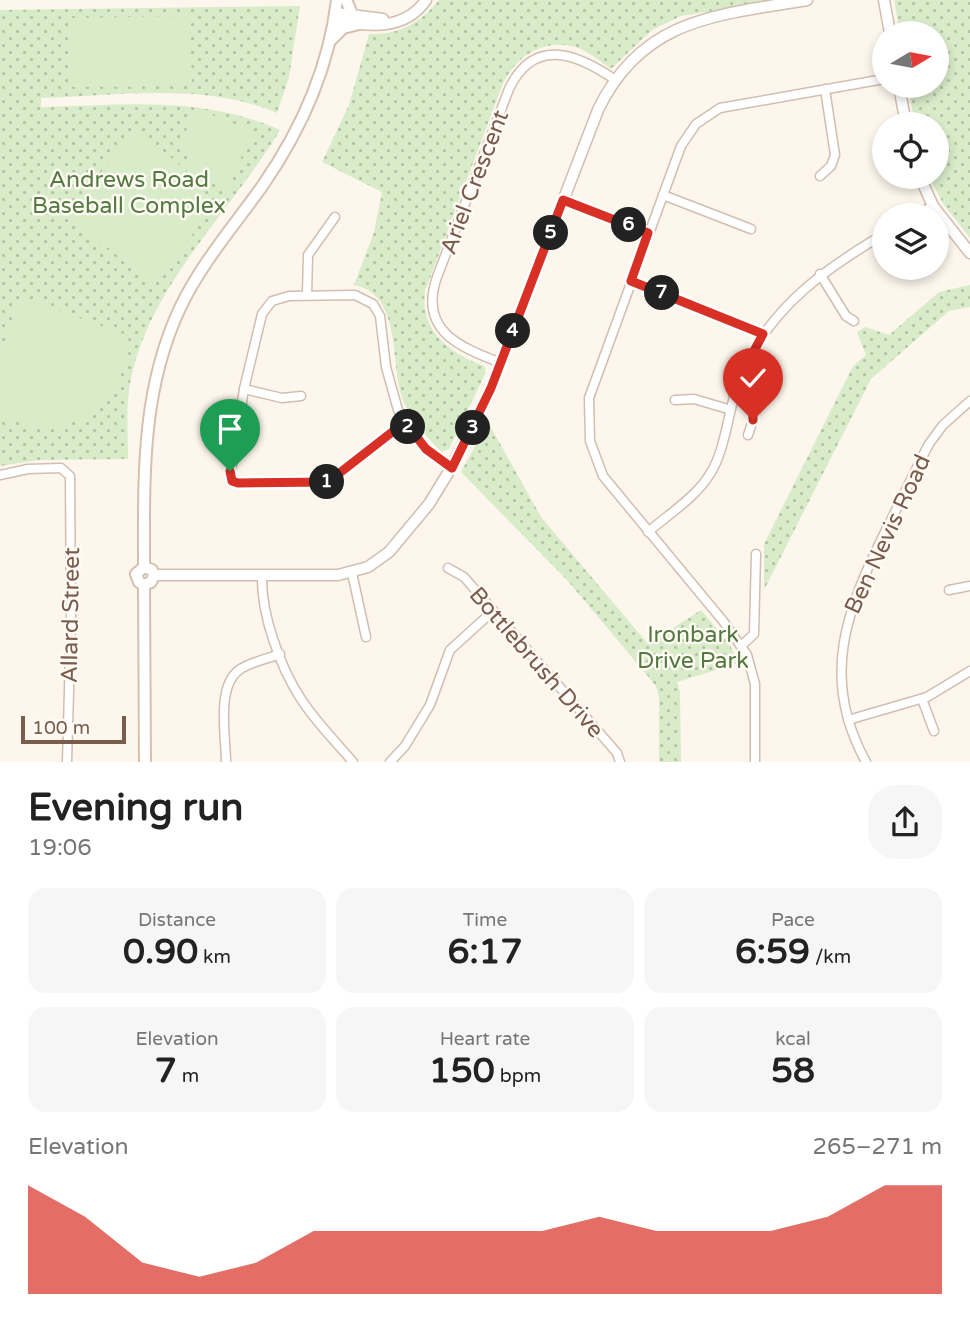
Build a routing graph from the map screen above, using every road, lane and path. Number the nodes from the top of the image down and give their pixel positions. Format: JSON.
{"nodes":[{"id":1,"x":337,"y":0,"type":"edge"},
{"id":2,"x":346,"y":0,"type":"edge"},
{"id":3,"x":425,"y":0,"type":"edge"},
{"id":4,"x":807,"y":0,"type":"edge"},
{"id":5,"x":884,"y":0,"type":"edge"},
{"id":6,"x":335,"y":17,"type":"junction"},
{"id":7,"x":356,"y":20,"type":"junction"},
{"id":8,"x":888,"y":21,"type":"edge"},
{"id":9,"x":330,"y":41,"type":"junction"},
{"id":10,"x":614,"y":79,"type":"junction"},
{"id":11,"x":872,"y":81,"type":"edge"},
{"id":12,"x":825,"y":89,"type":"junction"},
{"id":13,"x":820,"y":176,"type":"dead end"},
{"id":14,"x":663,"y":195,"type":"junction"},
{"id":15,"x":563,"y":200,"type":"junction"},
{"id":16,"x":335,"y":216,"type":"dead end"},
{"id":17,"x":949,"y":226,"type":"edge"},
{"id":18,"x":751,"y":229,"type":"dead end"},
{"id":19,"x":648,"y":233,"type":"junction"},
{"id":20,"x":872,"y":242,"type":"edge"},
{"id":21,"x":970,"y":253,"type":"edge"},
{"id":22,"x":820,"y":274,"type":"junction"},
{"id":23,"x":631,"y":281,"type":"junction"},
{"id":24,"x":307,"y":295,"type":"junction"},
{"id":25,"x":855,"y":321,"type":"dead end"},
{"id":26,"x":763,"y":334,"type":"junction"},
{"id":27,"x":501,"y":363,"type":"junction"},
{"id":28,"x":738,"y":381,"type":"junction"},
{"id":29,"x":244,"y":389,"type":"junction"},
{"id":30,"x":301,"y":396,"type":"dead end"},
{"id":31,"x":675,"y":400,"type":"dead end"},
{"id":32,"x":970,"y":401,"type":"edge"},
{"id":33,"x":728,"y":409,"type":"junction"},
{"id":34,"x":405,"y":422,"type":"junction"},
{"id":35,"x":748,"y":435,"type":"dead end"},
{"id":36,"x":452,"y":468,"type":"junction"},
{"id":37,"x":0,"y":475,"type":"edge"},
{"id":38,"x":648,"y":532,"type":"junction"},
{"id":39,"x":757,"y":554,"type":"dead end"},
{"id":40,"x":144,"y":567,"type":"junction"},
{"id":41,"x":448,"y":568,"type":"dead end"},
{"id":42,"x":352,"y":573,"type":"junction"},
{"id":43,"x":154,"y":575,"type":"junction"},
{"id":44,"x":262,"y":576,"type":"junction"},
{"id":45,"x":144,"y":585,"type":"junction"},
{"id":46,"x":970,"y":586,"type":"edge"},
{"id":47,"x":949,"y":590,"type":"dead end"},
{"id":48,"x":493,"y":611,"type":"junction"},
{"id":49,"x":366,"y":637,"type":"dead end"},
{"id":50,"x":742,"y":645,"type":"junction"},
{"id":51,"x":280,"y":654,"type":"junction"},
{"id":52,"x":970,"y":671,"type":"edge"},
{"id":53,"x":922,"y":699,"type":"junction"},
{"id":54,"x":848,"y":720,"type":"junction"},
{"id":55,"x":934,"y":732,"type":"dead end"},
{"id":56,"x":66,"y":762,"type":"edge"},
{"id":57,"x":145,"y":762,"type":"edge"},
{"id":58,"x":226,"y":762,"type":"edge"},
{"id":59,"x":352,"y":762,"type":"edge"},
{"id":60,"x":390,"y":762,"type":"edge"},
{"id":61,"x":620,"y":762,"type":"edge"},
{"id":62,"x":755,"y":762,"type":"edge"},
{"id":63,"x":866,"y":762,"type":"edge"}],
"edges":[{"from":1,"to":6,"type":"main road"},
{"from":2,"to":7,"type":"main road"},
{"from":3,"to":7,"type":"street"},
{"from":4,"to":10,"type":"street"},
{"from":5,"to":8,"type":"street"},
{"from":6,"to":7,"type":"street"},
{"from":6,"to":9,"type":"main road"},
{"from":7,"to":9,"type":"main road"},
{"from":9,"to":40,"type":"main road"},
{"from":10,"to":15,"type":"street"},
{"from":10,"to":27,"type":"street","name":"Ariel Crescent"},
{"from":11,"to":12,"type":"street"},
{"from":12,"to":13,"type":"street"},
{"from":12,"to":14,"type":"street"},
{"from":14,"to":18,"type":"street"},
{"from":14,"to":19,"type":"street"},
{"from":15,"to":19,"type":"street"},
{"from":15,"to":27,"type":"street"},
{"from":16,"to":24,"type":"street"},
{"from":17,"to":21,"type":"street"},
{"from":19,"to":23,"type":"street"},
{"from":20,"to":22,"type":"street"},
{"from":22,"to":25,"type":"street"},
{"from":22,"to":26,"type":"street"},
{"from":23,"to":26,"type":"street"},
{"from":23,"to":38,"type":"street"},
{"from":24,"to":29,"type":"street"},
{"from":24,"to":34,"type":"street"},
{"from":26,"to":28,"type":"street"},
{"from":27,"to":36,"type":"street"},
{"from":28,"to":33,"type":"street"},
{"from":28,"to":35,"type":"street"},
{"from":29,"to":30,"type":"street"},
{"from":29,"to":34,"type":"street"},
{"from":31,"to":33,"type":"street"},
{"from":32,"to":54,"type":"street","name":"Ben Nevis Road"},
{"from":33,"to":38,"type":"street"},
{"from":34,"to":36,"type":"street"},
{"from":36,"to":42,"type":"street"},
{"from":37,"to":56,"type":"street","name":"Allard Street"},
{"from":38,"to":50,"type":"street"},
{"from":39,"to":50,"type":"street"},
{"from":40,"to":43,"type":"main road"},
{"from":40,"to":45,"type":"main road"},
{"from":41,"to":48,"type":"street","name":"Bottlebrush Drive"},
{"from":42,"to":44,"type":"street"},
{"from":42,"to":49,"type":"street"},
{"from":43,"to":44,"type":"street"},
{"from":43,"to":45,"type":"main road"},
{"from":44,"to":51,"type":"street"},
{"from":45,"to":57,"type":"main road"},
{"from":46,"to":47,"type":"street"},
{"from":48,"to":60,"type":"street"},
{"from":48,"to":61,"type":"street","name":"Bottlebrush Drive"},
{"from":50,"to":62,"type":"street"},
{"from":51,"to":58,"type":"street"},
{"from":51,"to":59,"type":"street"},
{"from":52,"to":53,"type":"street"},
{"from":53,"to":54,"type":"street"},
{"from":53,"to":55,"type":"street"},
{"from":54,"to":63,"type":"street","name":"Ben Nevis Road"}]}
